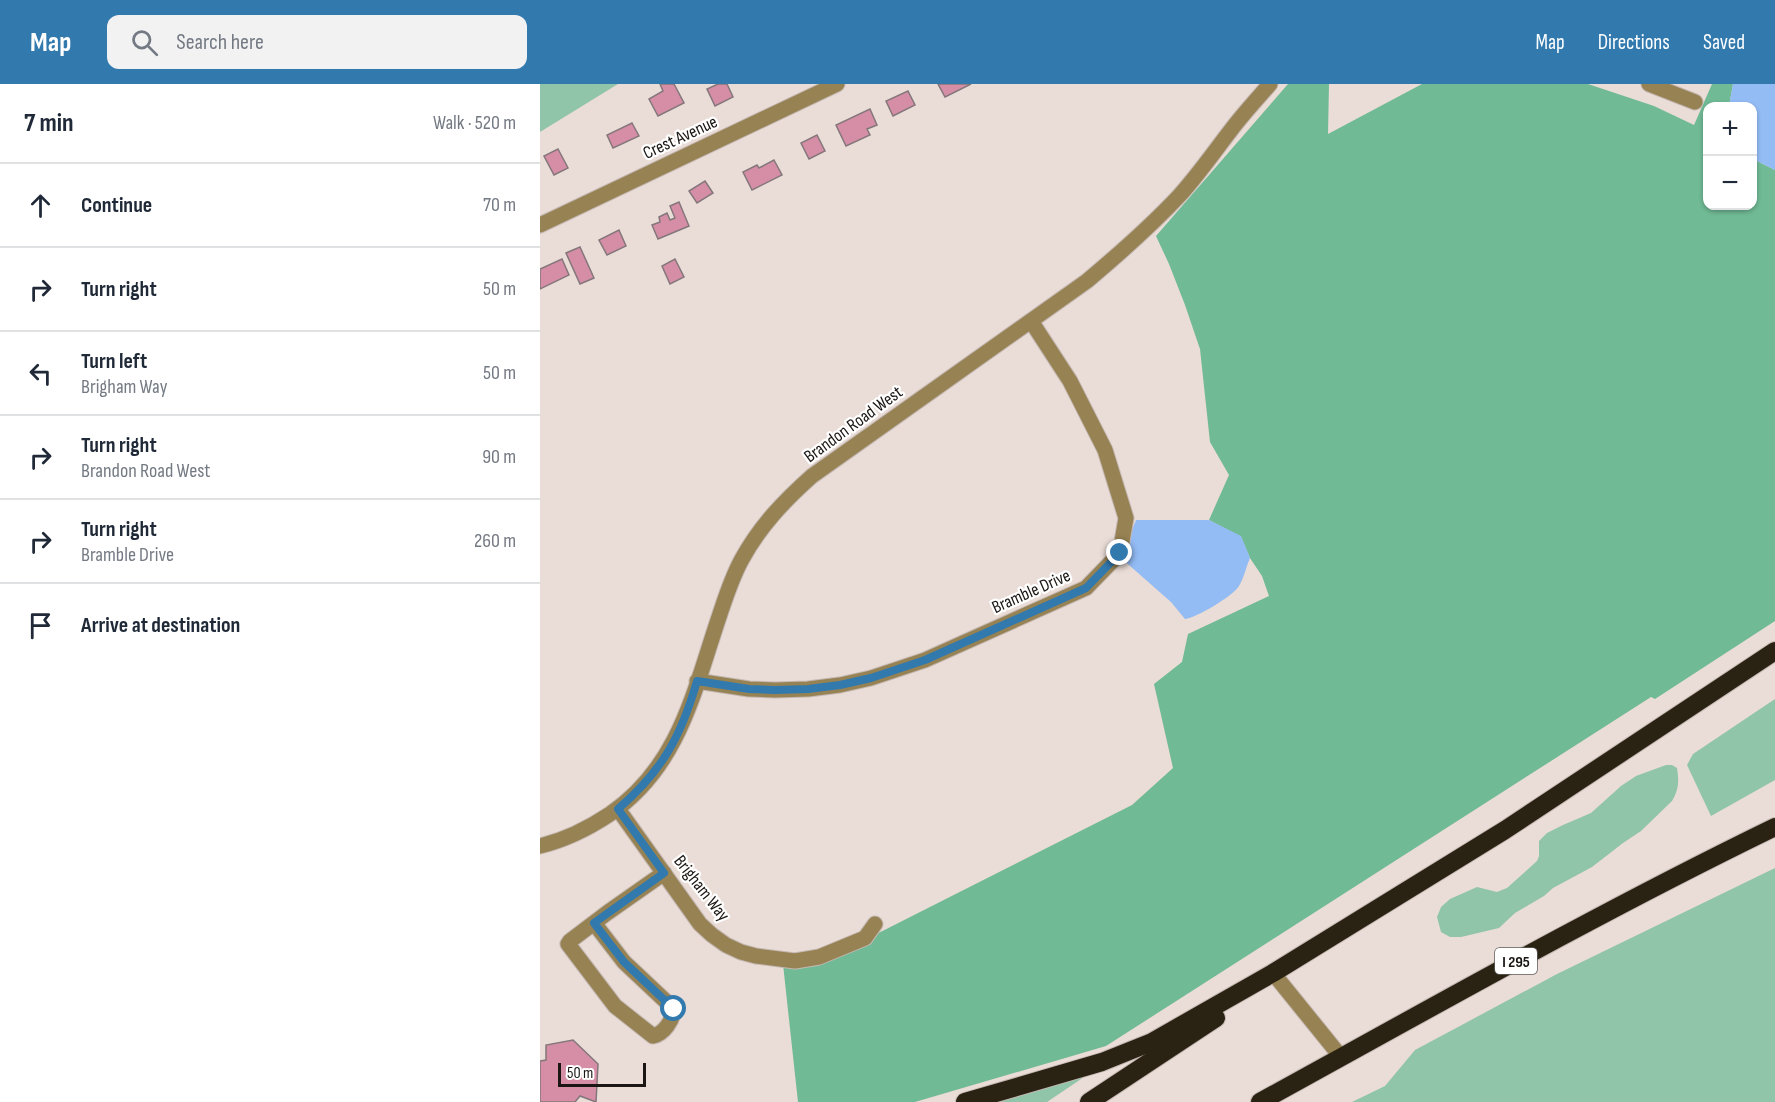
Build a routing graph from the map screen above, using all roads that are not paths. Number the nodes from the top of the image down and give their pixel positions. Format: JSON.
{"nodes":[{"id":1,"x":837,"y":84,"type":"edge"},
{"id":2,"x":1270,"y":84,"type":"edge"},
{"id":3,"x":1648,"y":84,"type":"edge"},
{"id":4,"x":1695,"y":102,"type":"dead end"},
{"id":5,"x":540,"y":225,"type":"edge"},
{"id":6,"x":1030,"y":321,"type":"junction"},
{"id":7,"x":1775,"y":651,"type":"edge"},
{"id":8,"x":697,"y":681,"type":"junction"},
{"id":9,"x":618,"y":809,"type":"junction"},
{"id":10,"x":1775,"y":827,"type":"edge"},
{"id":11,"x":540,"y":846,"type":"edge"},
{"id":12,"x":664,"y":873,"type":"junction"},
{"id":13,"x":594,"y":923,"type":"junction"},
{"id":14,"x":875,"y":924,"type":"dead end"},
{"id":15,"x":1273,"y":973,"type":"junction"},
{"id":16,"x":1440,"y":1003,"type":"junction"},
{"id":17,"x":1341,"y":1058,"type":"junction"},
{"id":18,"x":965,"y":1102,"type":"edge"},
{"id":19,"x":1089,"y":1102,"type":"edge"},
{"id":20,"x":1260,"y":1102,"type":"edge"},
{"id":21,"x":1276,"y":1102,"type":"edge"}],
"edges":[{"from":1,"to":5,"type":"street","name":"Crest Avenue"},
{"from":2,"to":6,"type":"street","name":"Brandon Road West"},
{"from":3,"to":4,"type":"street"},
{"from":6,"to":8,"type":"street","name":"Brandon Road West"},
{"from":6,"to":8,"type":"street","name":"Bramble Drive"},
{"from":7,"to":15,"type":"highway"},
{"from":8,"to":9,"type":"street","name":"Brandon Road West"},
{"from":9,"to":11,"type":"street","name":"Brandon Road West"},
{"from":9,"to":12,"type":"street","name":"Brigham Way"},
{"from":10,"to":16,"type":"highway","number":"I 295"},
{"from":12,"to":13,"type":"street"},
{"from":12,"to":14,"type":"street","name":"Brigham Way"},
{"from":13,"to":13,"type":"street"},
{"from":15,"to":17,"type":"street"},
{"from":15,"to":18,"type":"highway"},
{"from":15,"to":19,"type":"highway"},
{"from":16,"to":17,"type":"highway","number":"I 295"},
{"from":16,"to":21,"type":"highway"},
{"from":17,"to":20,"type":"highway","number":"I 295"}]}
